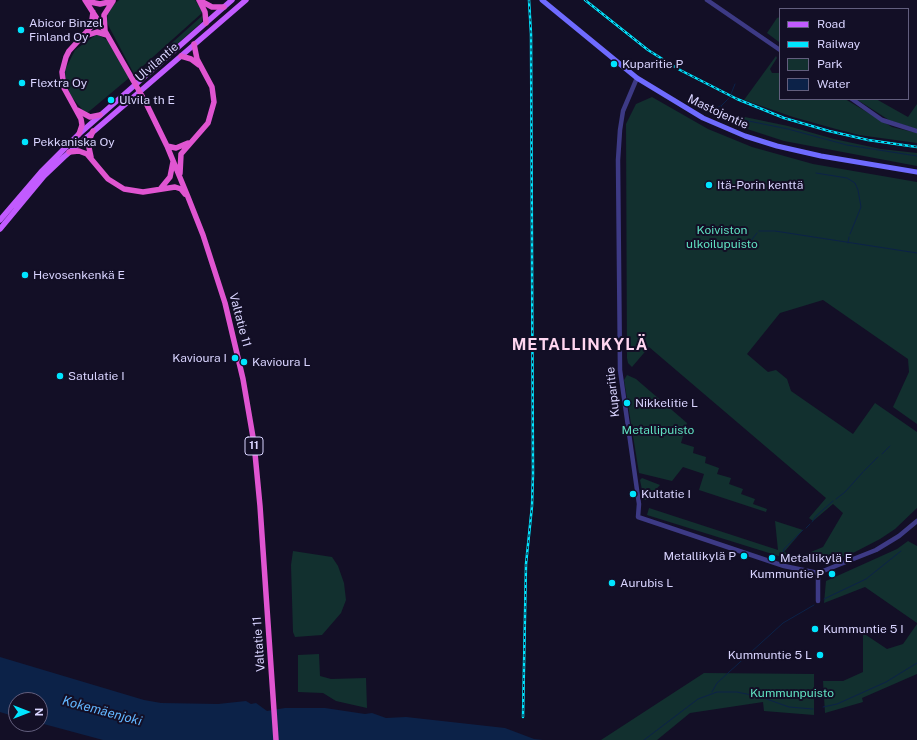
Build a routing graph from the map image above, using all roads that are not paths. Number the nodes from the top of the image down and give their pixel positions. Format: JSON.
{"nodes":[{"id":1,"x":113,"y":0,"type":"edge"},
{"id":2,"x":199,"y":0,"type":"edge"},
{"id":3,"x":232,"y":0,"type":"edge"},
{"id":4,"x":246,"y":0,"type":"edge"},
{"id":5,"x":542,"y":0,"type":"edge"},
{"id":6,"x":707,"y":0,"type":"edge"},
{"id":7,"x":85,"y":1,"type":"edge"},
{"id":8,"x":224,"y":7,"type":"junction"},
{"id":9,"x":93,"y":12,"type":"junction"},
{"id":10,"x":206,"y":23,"type":"junction"},
{"id":11,"x":106,"y":33,"type":"junction"},
{"id":12,"x":84,"y":37,"type":"junction"},
{"id":13,"x":194,"y":44,"type":"junction"},
{"id":14,"x":779,"y":49,"type":"edge"},
{"id":15,"x":181,"y":56,"type":"junction"},
{"id":16,"x":200,"y":66,"type":"junction"},
{"id":17,"x":637,"y":78,"type":"junction"},
{"id":18,"x":853,"y":100,"type":"edge"},
{"id":19,"x":75,"y":108,"type":"junction"},
{"id":20,"x":100,"y":115,"type":"junction"},
{"id":21,"x":93,"y":131,"type":"junction"},
{"id":22,"x":917,"y":131,"type":"edge"},
{"id":23,"x":79,"y":134,"type":"junction"},
{"id":24,"x":189,"y":143,"type":"junction"},
{"id":25,"x":167,"y":146,"type":"junction"},
{"id":26,"x":70,"y":152,"type":"junction"},
{"id":27,"x":92,"y":158,"type":"junction"},
{"id":28,"x":173,"y":160,"type":"junction"},
{"id":29,"x":917,"y":172,"type":"edge"},
{"id":30,"x":181,"y":179,"type":"junction"},
{"id":31,"x":160,"y":188,"type":"junction"},
{"id":32,"x":188,"y":197,"type":"junction"},
{"id":33,"x":0,"y":220,"type":"edge"},
{"id":34,"x":0,"y":229,"type":"edge"},
{"id":35,"x":917,"y":521,"type":"edge"},
{"id":36,"x":818,"y":573,"type":"junction"},
{"id":37,"x":818,"y":601,"type":"dead end"},
{"id":38,"x":276,"y":740,"type":"edge"}],
"edges":[{"from":1,"to":7,"type":"highway"},
{"from":1,"to":11,"type":"highway"},
{"from":2,"to":8,"type":"highway"},
{"from":2,"to":10,"type":"highway"},
{"from":3,"to":8,"type":"main road","name":"Ulvilantie"},
{"from":4,"to":13,"type":"main road","name":"Ulvilantie"},
{"from":5,"to":17,"type":"main road","name":"Mastojentie"},
{"from":6,"to":14,"type":"street"},
{"from":7,"to":9,"type":"highway","name":"Valtatie 11","number":"11"},
{"from":8,"to":10,"type":"main road","name":"Ulvilantie"},
{"from":9,"to":11,"type":"highway","name":"Valtatie 11","number":"11"},
{"from":9,"to":12,"type":"highway"},
{"from":10,"to":20,"type":"main road","name":"Ulvilantie"},
{"from":11,"to":12,"type":"highway"},
{"from":11,"to":25,"type":"highway","name":"Valtatie 11","number":"11"},
{"from":12,"to":19,"type":"highway"},
{"from":13,"to":15,"type":"main road","name":"Ulvilantie"},
{"from":13,"to":16,"type":"highway"},
{"from":15,"to":16,"type":"highway"},
{"from":15,"to":21,"type":"main road","name":"Ulvilantie"},
{"from":16,"to":24,"type":"highway"},
{"from":17,"to":29,"type":"main road","name":"Mastojentie"},
{"from":17,"to":36,"type":"street","name":"Kuparitie"},
{"from":18,"to":22,"type":"street"},
{"from":19,"to":20,"type":"highway"},
{"from":19,"to":23,"type":"highway"},
{"from":20,"to":23,"type":"main road","name":"Ulvilantie"},
{"from":21,"to":26,"type":"main road","name":"Ulvilantie"},
{"from":21,"to":27,"type":"highway"},
{"from":23,"to":33,"type":"main road","name":"Ulvilantie"},
{"from":24,"to":25,"type":"highway"},
{"from":24,"to":30,"type":"highway"},
{"from":25,"to":28,"type":"highway","name":"Valtatie 11","number":"11"},
{"from":26,"to":27,"type":"highway"},
{"from":26,"to":34,"type":"main road","name":"Ulvilantie"},
{"from":27,"to":31,"type":"highway"},
{"from":28,"to":30,"type":"highway","name":"Valtatie 11","number":"11"},
{"from":28,"to":31,"type":"highway"},
{"from":30,"to":32,"type":"highway","name":"Valtatie 11","number":"11"},
{"from":31,"to":32,"type":"highway"},
{"from":32,"to":38,"type":"highway","name":"Valtatie 11","number":"11"},
{"from":35,"to":36,"type":"street"},
{"from":36,"to":37,"type":"street"}]}
